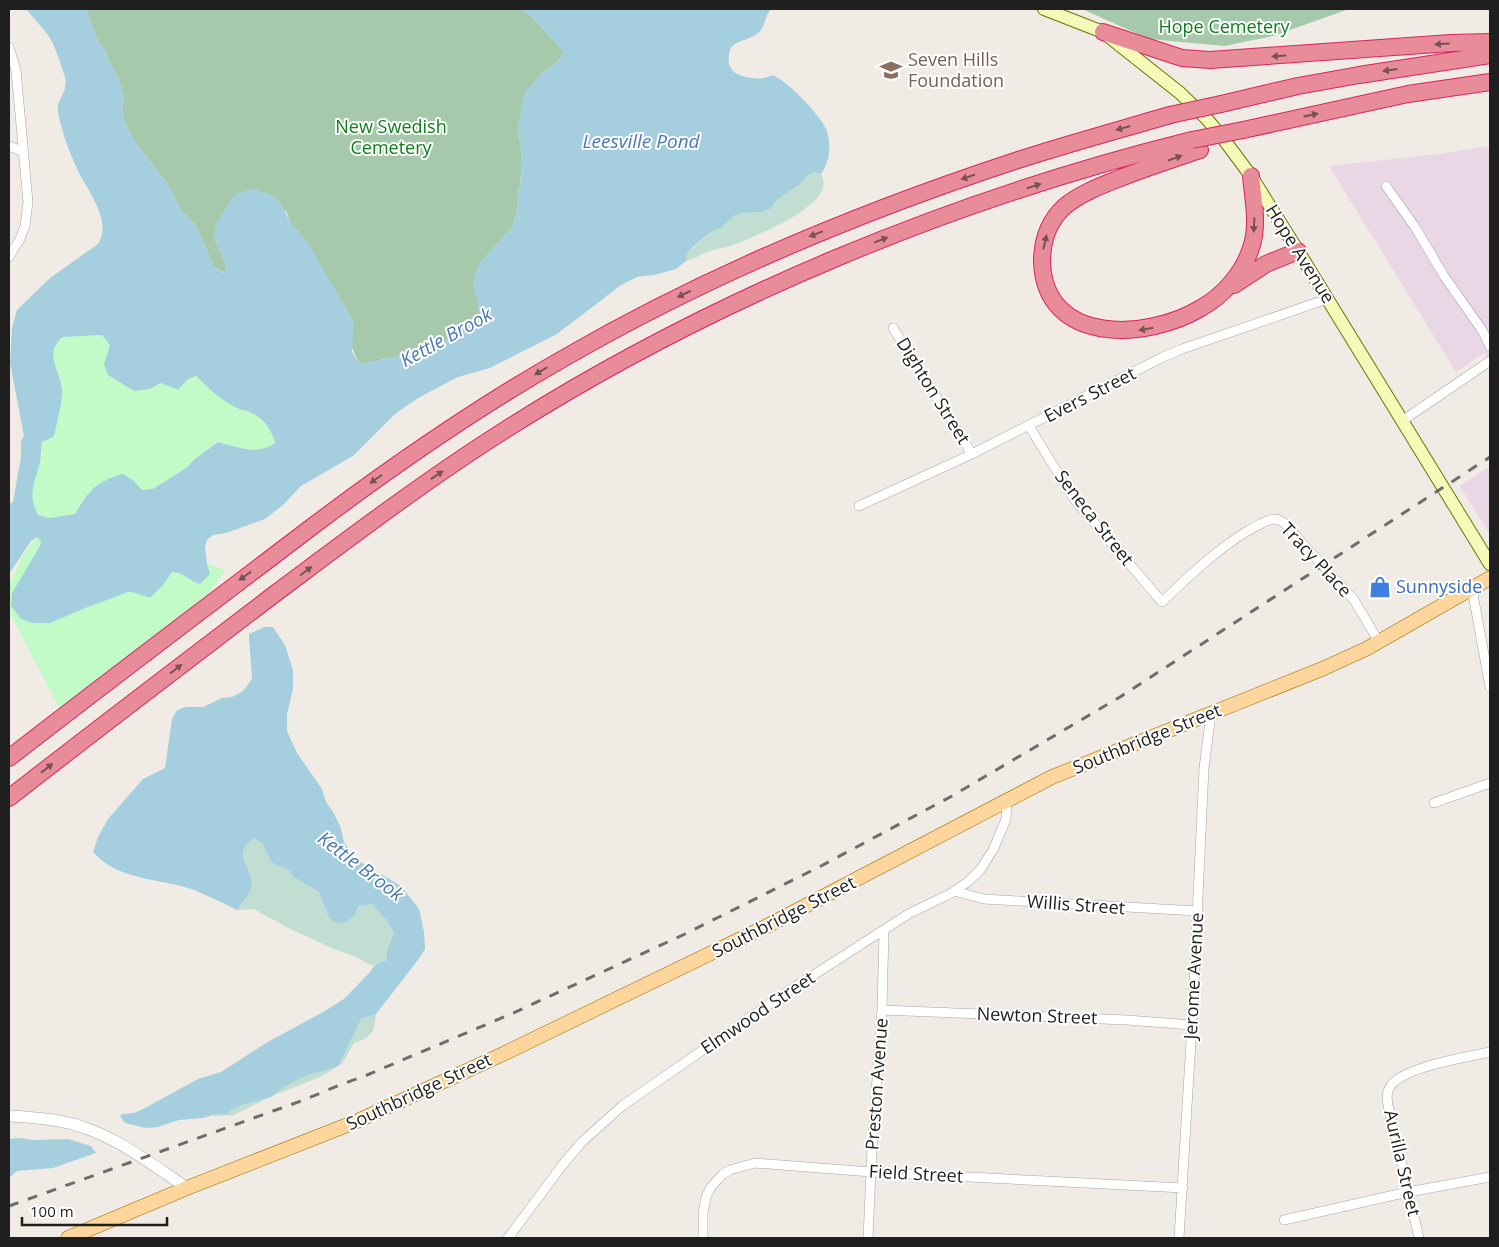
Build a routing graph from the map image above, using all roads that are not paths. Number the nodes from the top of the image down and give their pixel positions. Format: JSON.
{"nodes":[{"id":1,"x":1044,"y":9,"type":"edge"},
{"id":2,"x":1103,"y":32,"type":"junction"},
{"id":3,"x":1490,"y":42,"type":"edge"},
{"id":4,"x":9,"y":47,"type":"edge"},
{"id":5,"x":1490,"y":55,"type":"edge"},
{"id":6,"x":1490,"y":82,"type":"edge"},
{"id":7,"x":1196,"y":145,"type":"junction"},
{"id":8,"x":9,"y":146,"type":"edge"},
{"id":9,"x":24,"y":152,"type":"junction"},
{"id":10,"x":1251,"y":176,"type":"junction"},
{"id":11,"x":1386,"y":186,"type":"dead end"},
{"id":12,"x":1298,"y":251,"type":"junction"},
{"id":13,"x":9,"y":258,"type":"edge"},
{"id":14,"x":1214,"y":298,"type":"junction"},
{"id":15,"x":1327,"y":299,"type":"junction"},
{"id":16,"x":893,"y":328,"type":"dead end"},
{"id":17,"x":1490,"y":346,"type":"edge"},
{"id":18,"x":1490,"y":361,"type":"edge"},
{"id":19,"x":1402,"y":421,"type":"junction"},
{"id":20,"x":1029,"y":426,"type":"junction"},
{"id":21,"x":972,"y":454,"type":"junction"},
{"id":22,"x":859,"y":506,"type":"dead end"},
{"id":23,"x":1490,"y":564,"type":"edge"},
{"id":24,"x":1490,"y":578,"type":"edge"},
{"id":25,"x":1472,"y":589,"type":"junction"},
{"id":26,"x":1166,"y":597,"type":"joint"},
{"id":27,"x":1379,"y":642,"type":"junction"},
{"id":28,"x":1490,"y":687,"type":"edge"},
{"id":29,"x":1211,"y":714,"type":"junction"},
{"id":30,"x":9,"y":758,"type":"edge"},
{"id":31,"x":1490,"y":783,"type":"edge"},
{"id":32,"x":9,"y":798,"type":"edge"},
{"id":33,"x":1007,"y":800,"type":"junction"},
{"id":34,"x":1434,"y":803,"type":"dead end"},
{"id":35,"x":954,"y":891,"type":"junction"},
{"id":36,"x":1198,"y":911,"type":"junction"},
{"id":37,"x":884,"y":930,"type":"junction"},
{"id":38,"x":882,"y":1010,"type":"junction"},
{"id":39,"x":1192,"y":1024,"type":"junction"},
{"id":40,"x":1490,"y":1052,"type":"edge"},
{"id":41,"x":9,"y":1116,"type":"edge"},
{"id":42,"x":871,"y":1172,"type":"junction"},
{"id":43,"x":1490,"y":1177,"type":"edge"},
{"id":44,"x":187,"y":1188,"type":"junction"},
{"id":45,"x":1182,"y":1188,"type":"junction"},
{"id":46,"x":1408,"y":1192,"type":"junction"},
{"id":47,"x":1284,"y":1220,"type":"dead end"},
{"id":48,"x":68,"y":1238,"type":"edge"},
{"id":49,"x":508,"y":1238,"type":"edge"},
{"id":50,"x":703,"y":1238,"type":"edge"},
{"id":51,"x":868,"y":1238,"type":"edge"},
{"id":52,"x":1179,"y":1238,"type":"edge"},
{"id":53,"x":1419,"y":1238,"type":"edge"}],
"edges":[{"from":1,"to":2,"type":"main road","name":"Hope Avenue"},
{"from":3,"to":2,"type":"highway","one_way":true},
{"from":2,"to":10,"type":"main road","name":"Hope Avenue"},
{"from":4,"to":9,"type":"street"},
{"from":5,"to":30,"type":"highway","one_way":true,"bridge":true},
{"from":7,"to":6,"type":"highway","one_way":true,"bridge":true},
{"from":14,"to":7,"type":"highway","one_way":true},
{"from":32,"to":7,"type":"highway","one_way":true},
{"from":8,"to":9,"type":"street"},
{"from":9,"to":13,"type":"street"},
{"from":10,"to":12,"type":"main road","name":"Hope Avenue"},
{"from":10,"to":14,"type":"highway","one_way":true},
{"from":11,"to":17,"type":"street"},
{"from":12,"to":14,"type":"highway"},
{"from":12,"to":15,"type":"main road","name":"Hope Avenue"},
{"from":15,"to":19,"type":"main road","name":"Hope Avenue"},
{"from":15,"to":20,"type":"street","name":"Evers Street"},
{"from":16,"to":21,"type":"street","name":"Dighton Street"},
{"from":18,"to":19,"type":"street"},
{"from":19,"to":23,"type":"main road","name":"Hope Avenue"},
{"from":20,"to":21,"type":"street","name":"Evers Street"},
{"from":20,"to":26,"type":"street","name":"Seneca Street"},
{"from":21,"to":22,"type":"street","name":"Evers Street"},
{"from":24,"to":25,"type":"main road","name":"Southbridge Street"},
{"from":25,"to":27,"type":"main road","name":"Southbridge Street"},
{"from":25,"to":28,"type":"street"},
{"from":26,"to":27,"type":"street","name":"Tracy Place"},
{"from":27,"to":29,"type":"main road","name":"Southbridge Street"},
{"from":29,"to":33,"type":"main road","name":"Southbridge Street"},
{"from":29,"to":36,"type":"street","name":"Jerome Avenue"},
{"from":31,"to":34,"type":"street"},
{"from":33,"to":35,"type":"street","name":"Elmwood Street"},
{"from":33,"to":44,"type":"main road","name":"Southbridge Street"},
{"from":35,"to":36,"type":"street","name":"Willis Street"},
{"from":35,"to":37,"type":"street","name":"Elmwood Street"},
{"from":36,"to":39,"type":"street","name":"Jerome Avenue"},
{"from":37,"to":38,"type":"street","name":"Preston Avenue"},
{"from":37,"to":49,"type":"street","name":"Elmwood Street"},
{"from":38,"to":39,"type":"street","name":"Newton Street"},
{"from":38,"to":42,"type":"street","name":"Preston Avenue"},
{"from":39,"to":45,"type":"street","name":"Jerome Avenue"},
{"from":40,"to":46,"type":"street","name":"Aurilla Street"},
{"from":41,"to":44,"type":"street"},
{"from":42,"to":45,"type":"street","name":"Field Street"},
{"from":42,"to":50,"type":"street","name":"Field Street"},
{"from":42,"to":51,"type":"street","name":"Preston Avenue"},
{"from":43,"to":46,"type":"street"},
{"from":44,"to":48,"type":"main road","name":"Southbridge Street"},
{"from":45,"to":52,"type":"street","name":"Jerome Avenue"},
{"from":46,"to":47,"type":"street"},
{"from":46,"to":53,"type":"street","name":"Aurilla Street"}]}
